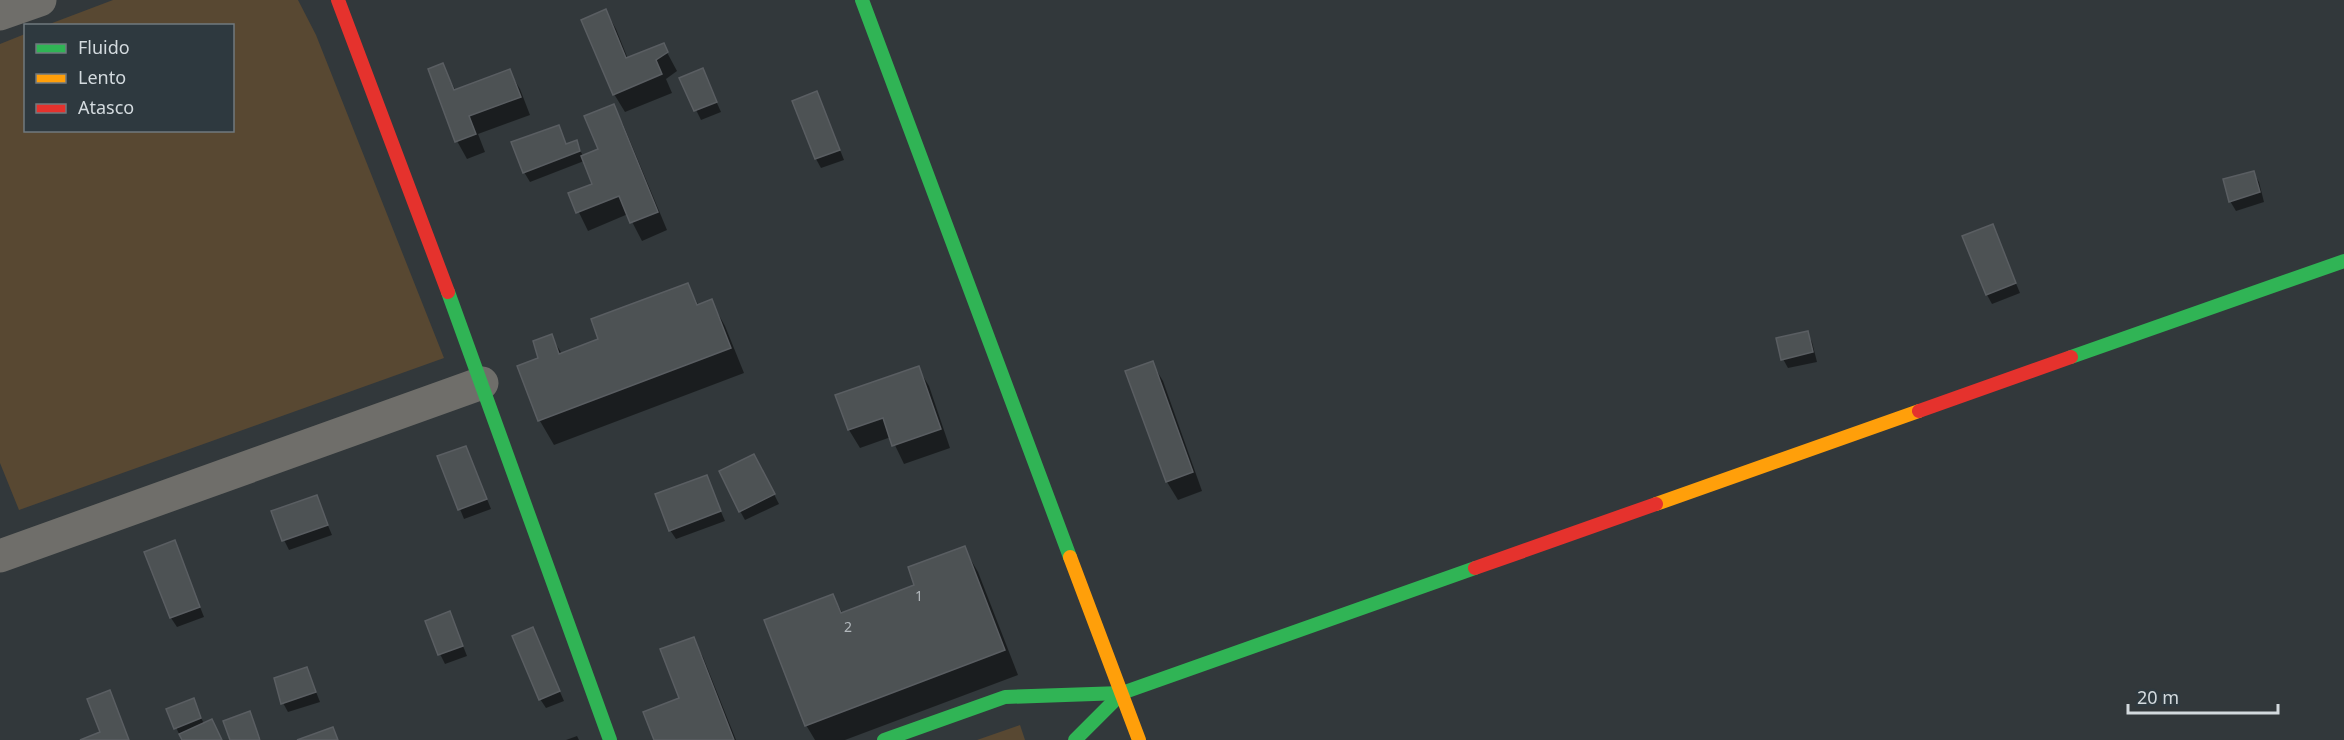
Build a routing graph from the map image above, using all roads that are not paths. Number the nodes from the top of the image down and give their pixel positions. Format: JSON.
{"nodes":[{"id":1,"x":40,"y":0,"type":"edge"},
{"id":2,"x":338,"y":0,"type":"edge"},
{"id":3,"x":862,"y":0,"type":"edge"},
{"id":4,"x":0,"y":14,"type":"edge"},
{"id":5,"x":2344,"y":261,"type":"edge"},
{"id":6,"x":482,"y":383,"type":"junction"},
{"id":7,"x":2,"y":551,"type":"edge"},
{"id":8,"x":1122,"y":693,"type":"junction"},
{"id":9,"x":610,"y":740,"type":"edge"},
{"id":10,"x":884,"y":740,"type":"edge"},
{"id":11,"x":1076,"y":740,"type":"edge"},
{"id":12,"x":1139,"y":740,"type":"edge"}],
"edges":[{"from":1,"to":4,"type":"street"},
{"from":2,"to":6,"type":"street"},
{"from":3,"to":8,"type":"street"},
{"from":5,"to":8,"type":"street"},
{"from":6,"to":7,"type":"street"},
{"from":6,"to":9,"type":"street"},
{"from":8,"to":10,"type":"street"},
{"from":8,"to":11,"type":"street"},
{"from":8,"to":12,"type":"street"}]}
